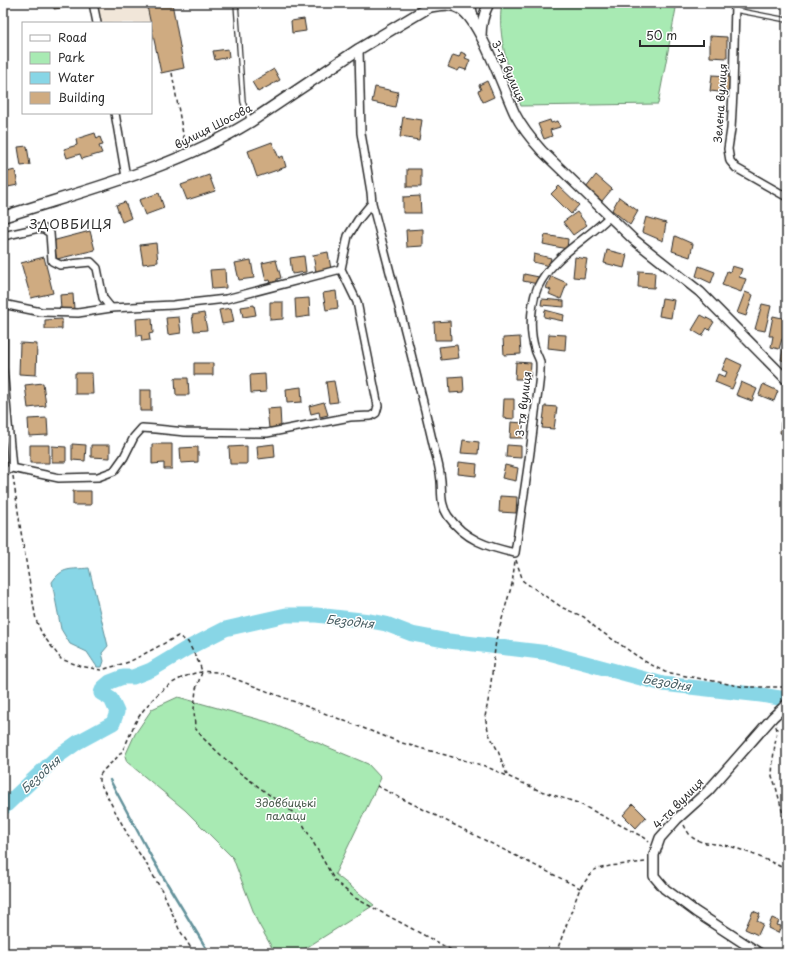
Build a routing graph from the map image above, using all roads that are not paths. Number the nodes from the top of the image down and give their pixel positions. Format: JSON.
{"nodes":[{"id":1,"x":93,"y":3,"type":"edge"},
{"id":2,"x":236,"y":3,"type":"edge"},
{"id":3,"x":470,"y":3,"type":"edge"},
{"id":4,"x":489,"y":3,"type":"edge"},
{"id":5,"x":433,"y":5,"type":"edge"},
{"id":6,"x":735,"y":6,"type":"edge"},
{"id":7,"x":787,"y":20,"type":"edge"},
{"id":8,"x":97,"y":22,"type":"edge"},
{"id":9,"x":476,"y":27,"type":"junction"},
{"id":10,"x":481,"y":38,"type":"junction"},
{"id":11,"x":360,"y":49,"type":"junction"},
{"id":12,"x":115,"y":114,"type":"edge"},
{"id":13,"x":250,"y":122,"type":"junction"},
{"id":14,"x":126,"y":177,"type":"junction"},
{"id":15,"x":787,"y":197,"type":"edge"},
{"id":16,"x":372,"y":203,"type":"junction"},
{"id":17,"x":3,"y":217,"type":"edge"},
{"id":18,"x":609,"y":217,"type":"junction"},
{"id":19,"x":3,"y":236,"type":"edge"},
{"id":20,"x":341,"y":269,"type":"junction"},
{"id":21,"x":3,"y":303,"type":"edge"},
{"id":22,"x":112,"y":308,"type":"junction"},
{"id":23,"x":787,"y":380,"type":"edge"},
{"id":24,"x":12,"y":468,"type":"junction"},
{"id":25,"x":3,"y":472,"type":"edge"},
{"id":26,"x":787,"y":704,"type":"edge"},
{"id":27,"x":759,"y":953,"type":"edge"}],
"edges":[{"from":1,"to":8,"type":"street"},
{"from":2,"to":13,"type":"lane"},
{"from":3,"to":9,"type":"street"},
{"from":4,"to":10,"type":"street"},
{"from":5,"to":9,"type":"street","name":"3-тя вулиця"},
{"from":5,"to":11,"type":"main road","name":"вулиця Шосова"},
{"from":6,"to":7,"type":"lane"},
{"from":6,"to":15,"type":"street","name":"Зелена вулиця"},
{"from":9,"to":10,"type":"street","name":"3-тя вулиця"},
{"from":10,"to":18,"type":"street","name":"3-тя вулиця"},
{"from":11,"to":13,"type":"main road","name":"вулиця Шосова"},
{"from":11,"to":16,"type":"street"},
{"from":12,"to":14,"type":"street"},
{"from":13,"to":14,"type":"main road","name":"вулиця Шосова"},
{"from":14,"to":17,"type":"main road","name":"вулиця Шосова"},
{"from":16,"to":18,"type":"street","name":"3-тя вулиця"},
{"from":16,"to":20,"type":"street"},
{"from":18,"to":23,"type":"street","name":"3-тя вулиця"},
{"from":19,"to":22,"type":"street"},
{"from":20,"to":22,"type":"street"},
{"from":20,"to":24,"type":"street"},
{"from":21,"to":22,"type":"street"},
{"from":21,"to":24,"type":"street"},
{"from":24,"to":25,"type":"street"},
{"from":26,"to":27,"type":"street","name":"4-та вулиця"}]}
